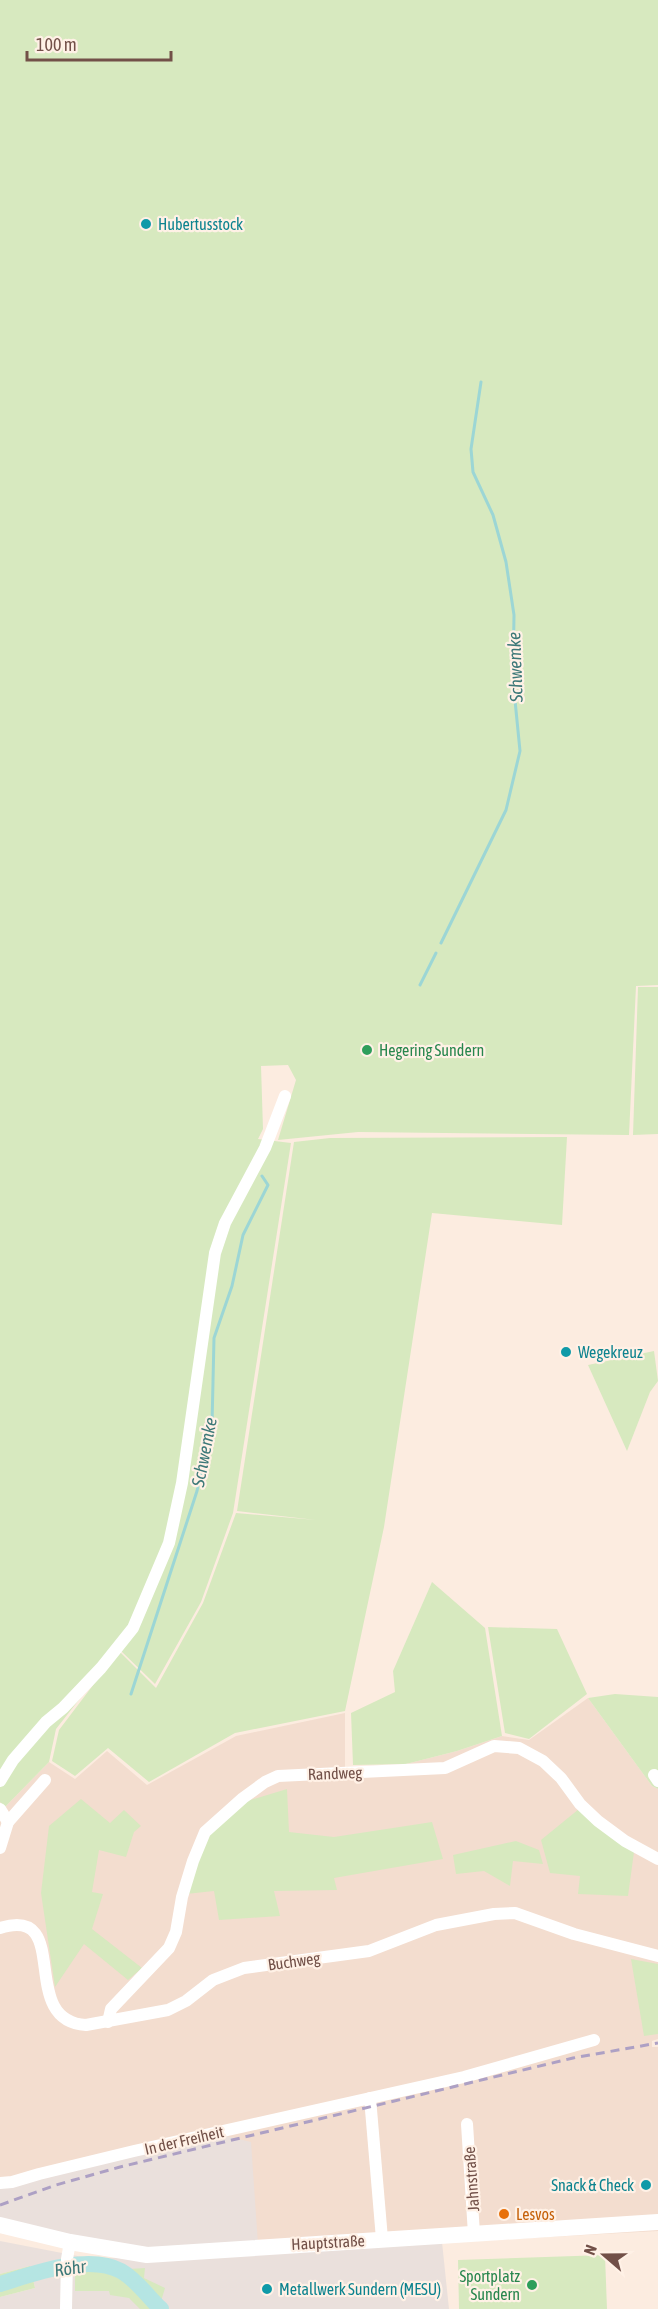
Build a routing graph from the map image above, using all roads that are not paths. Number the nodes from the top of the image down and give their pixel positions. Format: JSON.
{"nodes":[{"id":1,"x":285,"y":1096,"type":"dead end"},
{"id":2,"x":45,"y":1780,"type":"dead end"},
{"id":3,"x":0,"y":1781,"type":"edge"},
{"id":4,"x":0,"y":1809,"type":"edge"},
{"id":5,"x":8,"y":1822,"type":"junction"},
{"id":6,"x":0,"y":1848,"type":"edge"},
{"id":7,"x":658,"y":1859,"type":"edge"},
{"id":8,"x":0,"y":1928,"type":"edge"},
{"id":9,"x":658,"y":1956,"type":"edge"},
{"id":10,"x":108,"y":2022,"type":"junction"},
{"id":11,"x":594,"y":2040,"type":"dead end"},
{"id":12,"x":370,"y":2098,"type":"junction"},
{"id":13,"x":467,"y":2124,"type":"dead end"},
{"id":14,"x":0,"y":2183,"type":"edge"},
{"id":15,"x":658,"y":2222,"type":"edge"},
{"id":16,"x":0,"y":2225,"type":"edge"},
{"id":17,"x":474,"y":2234,"type":"junction"},
{"id":18,"x":382,"y":2239,"type":"junction"},
{"id":19,"x":70,"y":2241,"type":"junction"},
{"id":20,"x":66,"y":2309,"type":"edge"}],
"edges":[{"from":1,"to":3,"type":"street"},
{"from":2,"to":5,"type":"street"},
{"from":4,"to":5,"type":"street"},
{"from":5,"to":6,"type":"street"},
{"from":7,"to":10,"type":"street","name":"Randweg"},
{"from":8,"to":10,"type":"street","name":"Buchweg"},
{"from":9,"to":10,"type":"street","name":"Buchweg"},
{"from":11,"to":12,"type":"street","name":"In der Freiheit"},
{"from":12,"to":14,"type":"street","name":"In der Freiheit"},
{"from":12,"to":18,"type":"street"},
{"from":13,"to":17,"type":"street","name":"Jahnstraße"},
{"from":15,"to":17,"type":"main road","name":"Hauptstraße"},
{"from":16,"to":19,"type":"main road","name":"Hauptstraße"},
{"from":17,"to":18,"type":"main road","name":"Hauptstraße"},
{"from":18,"to":19,"type":"main road","name":"Hauptstraße"},
{"from":19,"to":20,"type":"street"}]}
